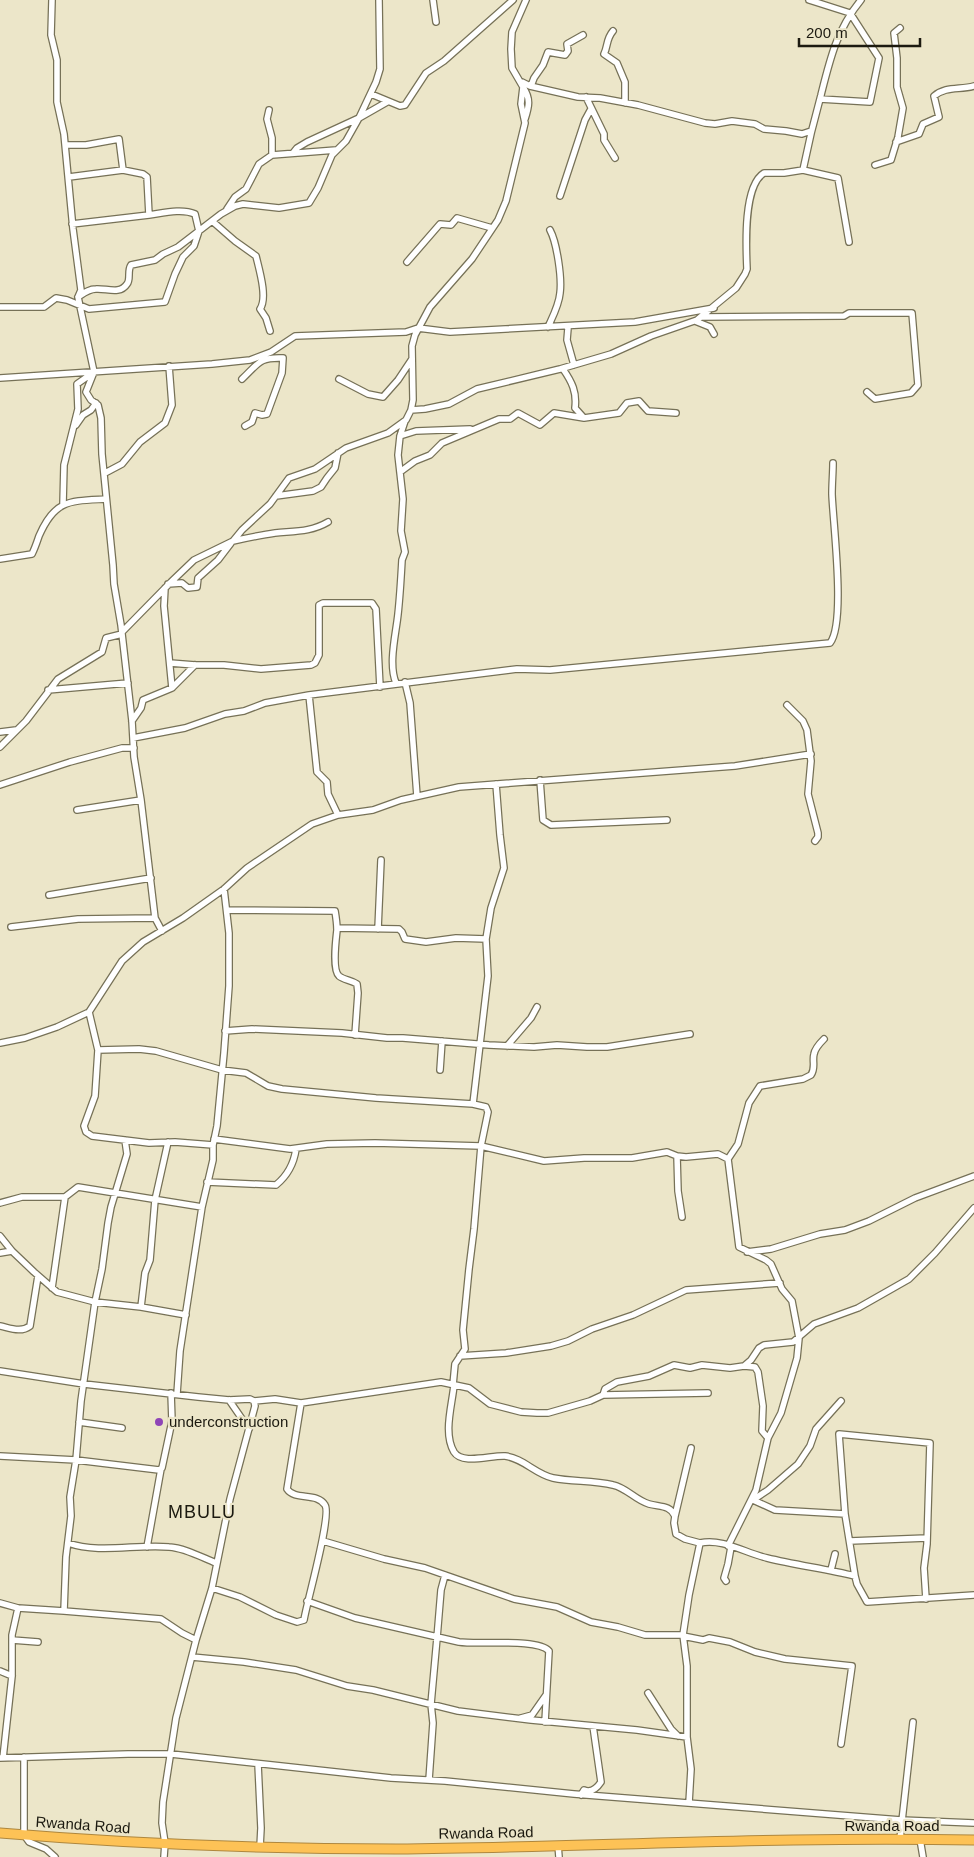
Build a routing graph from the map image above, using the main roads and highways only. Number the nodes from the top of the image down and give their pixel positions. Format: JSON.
{"nodes":[{"id":1,"x":0,"y":1833,"type":"edge"},
{"id":2,"x":974,"y":1840,"type":"edge"}],
"edges":[{"from":1,"to":2,"type":"highway","name":"Rwanda Road"}]}
